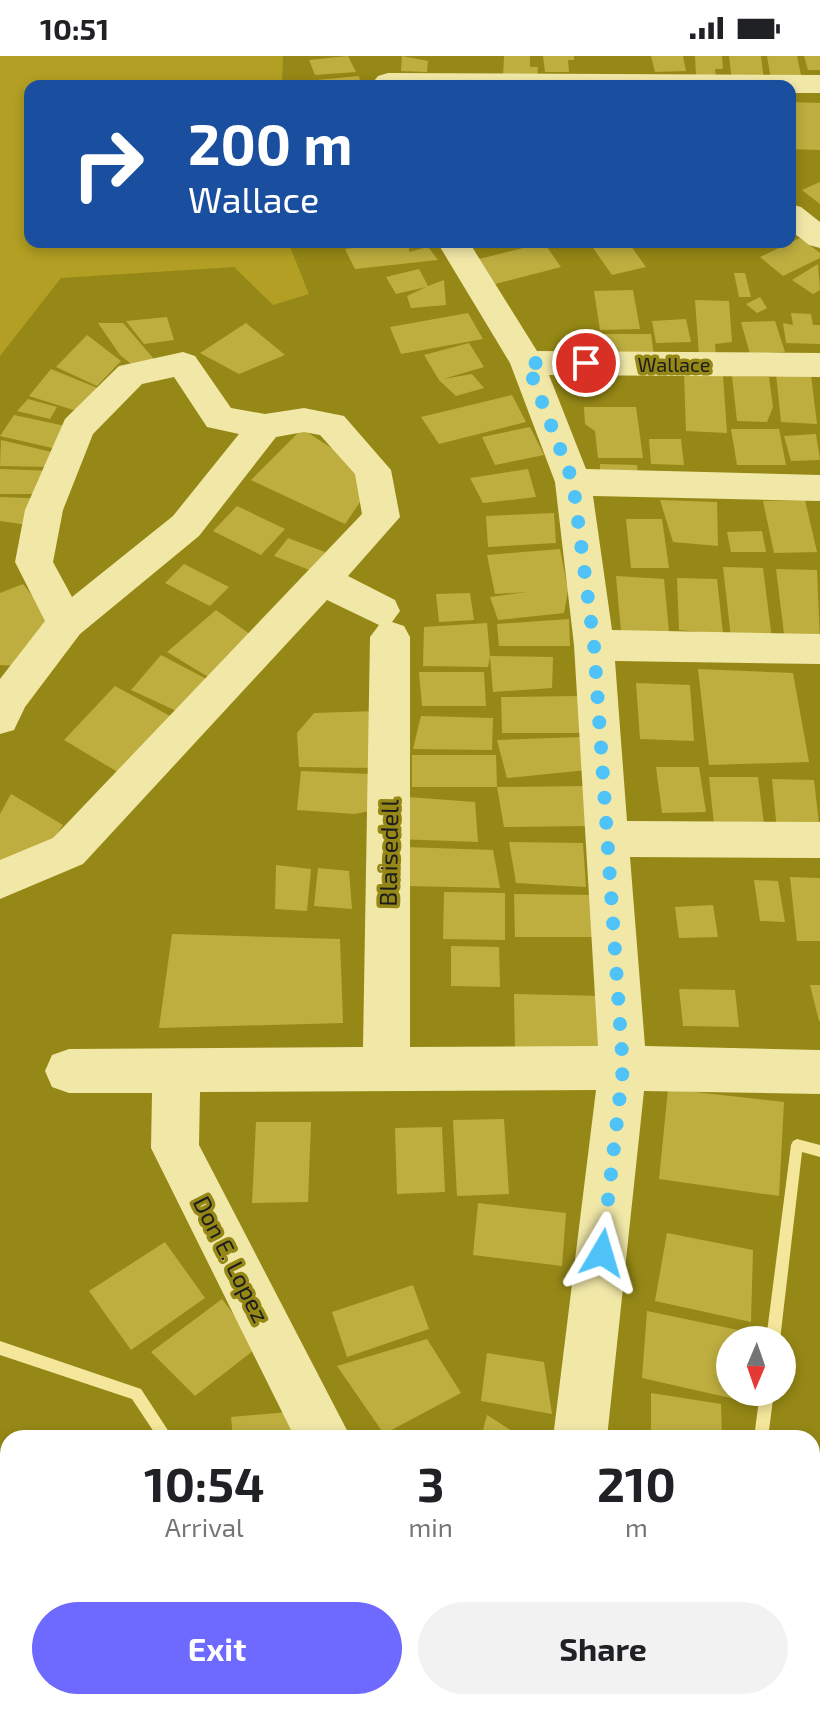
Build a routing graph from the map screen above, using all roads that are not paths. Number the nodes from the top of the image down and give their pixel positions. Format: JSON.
{"nodes":[{"id":1,"x":375,"y":56,"type":"edge"},
{"id":2,"x":387,"y":80,"type":"edge"},
{"id":3,"x":796,"y":84,"type":"edge"},
{"id":4,"x":820,"y":84,"type":"edge"},
{"id":5,"x":796,"y":219,"type":"edge"},
{"id":6,"x":820,"y":238,"type":"edge"},
{"id":7,"x":457,"y":248,"type":"edge"},
{"id":8,"x":527,"y":363,"type":"junction"},
{"id":9,"x":820,"y":365,"type":"edge"},
{"id":10,"x":265,"y":426,"type":"junction"},
{"id":11,"x":573,"y":482,"type":"junction"},
{"id":12,"x":820,"y":488,"type":"edge"},
{"id":13,"x":320,"y":579,"type":"junction"},
{"id":14,"x":66,"y":623,"type":"junction"},
{"id":15,"x":594,"y":645,"type":"junction"},
{"id":16,"x":820,"y":649,"type":"edge"},
{"id":17,"x":0,"y":718,"type":"edge"},
{"id":18,"x":608,"y":839,"type":"junction"},
{"id":19,"x":820,"y":840,"type":"edge"},
{"id":20,"x":0,"y":880,"type":"edge"},
{"id":21,"x":623,"y":1068,"type":"junction"},
{"id":22,"x":386,"y":1070,"type":"junction"},
{"id":23,"x":69,"y":1071,"type":"dead end"},
{"id":24,"x":176,"y":1071,"type":"junction"},
{"id":25,"x":820,"y":1072,"type":"edge"},
{"id":26,"x":320,"y":1430,"type":"edge"},
{"id":27,"x":581,"y":1430,"type":"edge"}],
"edges":[{"from":1,"to":2,"type":"street"},
{"from":3,"to":4,"type":"street"},
{"from":5,"to":6,"type":"street"},
{"from":7,"to":8,"type":"street"},
{"from":8,"to":9,"type":"street","name":"Wallace"},
{"from":8,"to":11,"type":"street"},
{"from":10,"to":13,"type":"street"},
{"from":10,"to":14,"type":"street"},
{"from":10,"to":14,"type":"street"},
{"from":11,"to":12,"type":"street"},
{"from":11,"to":15,"type":"street"},
{"from":13,"to":20,"type":"street"},
{"from":13,"to":22,"type":"street","name":"Blaisedell"},
{"from":14,"to":17,"type":"street"},
{"from":15,"to":16,"type":"street"},
{"from":15,"to":18,"type":"street"},
{"from":18,"to":19,"type":"street"},
{"from":18,"to":21,"type":"street"},
{"from":21,"to":22,"type":"street"},
{"from":21,"to":25,"type":"street"},
{"from":21,"to":27,"type":"street"},
{"from":22,"to":24,"type":"street"},
{"from":23,"to":24,"type":"street"},
{"from":24,"to":26,"type":"street","name":"Don E. Lopez"}]}
